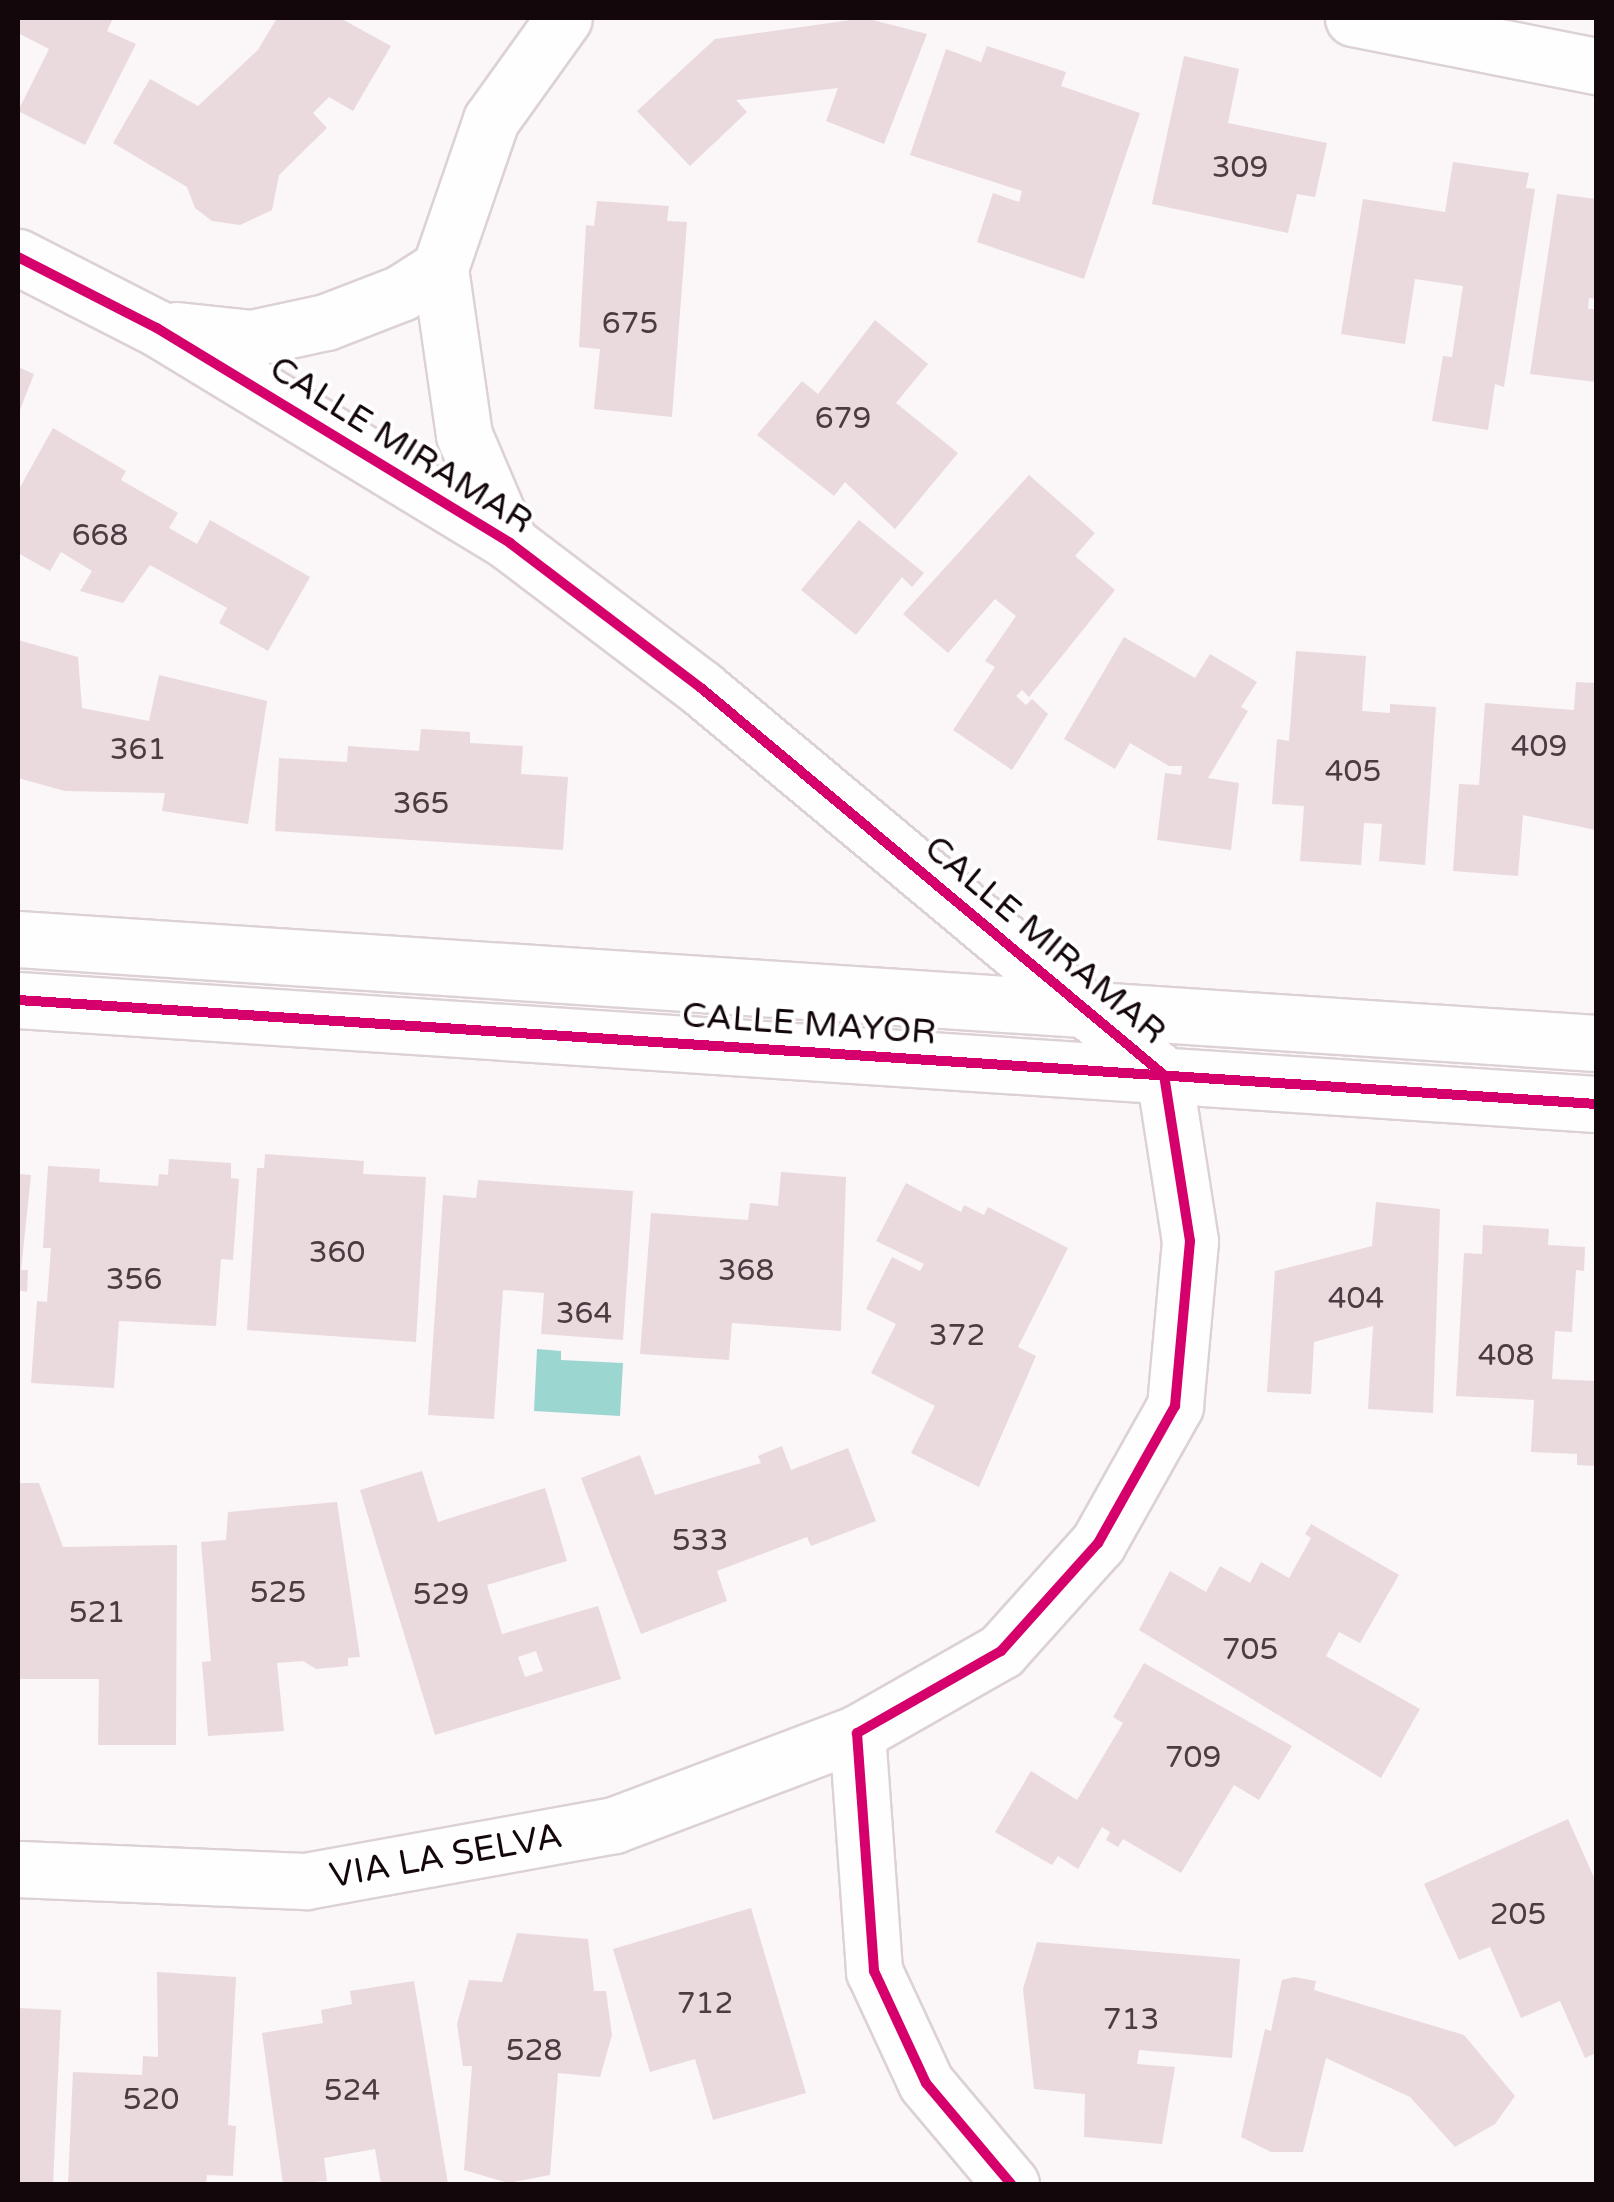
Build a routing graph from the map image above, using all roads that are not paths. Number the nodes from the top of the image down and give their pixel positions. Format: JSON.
{"nodes":[{"id":1,"x":564,"y":18,"type":"edge"},
{"id":2,"x":1353,"y":18,"type":"edge"},
{"id":3,"x":1596,"y":66,"type":"edge"},
{"id":4,"x":18,"y":257,"type":"edge"},
{"id":5,"x":440,"y":268,"type":"junction"},
{"id":6,"x":157,"y":328,"type":"junction"},
{"id":7,"x":510,"y":543,"type":"junction"},
{"id":8,"x":18,"y":940,"type":"edge"},
{"id":9,"x":18,"y":1000,"type":"edge"},
{"id":10,"x":1090,"y":1013,"type":"junction"},
{"id":11,"x":1596,"y":1043,"type":"edge"},
{"id":12,"x":1164,"y":1075,"type":"junction"},
{"id":13,"x":1596,"y":1104,"type":"edge"},
{"id":14,"x":857,"y":1733,"type":"junction"},
{"id":15,"x":18,"y":1869,"type":"edge"},
{"id":16,"x":1011,"y":2184,"type":"edge"}],
"edges":[{"from":1,"to":5,"type":"street"},
{"from":2,"to":3,"type":"street"},
{"from":4,"to":6,"type":"street","name":"CALLE MIRAMAR"},
{"from":5,"to":6,"type":"street"},
{"from":5,"to":7,"type":"street"},
{"from":6,"to":7,"type":"street","name":"CALLE MIRAMAR"},
{"from":7,"to":10,"type":"street","name":"CALLE MIRAMAR"},
{"from":8,"to":10,"type":"street","name":"CALLE MAYOR"},
{"from":9,"to":12,"type":"street","name":"CALLE MAYOR"},
{"from":10,"to":11,"type":"street","name":"CALLE MAYOR"},
{"from":10,"to":12,"type":"street","name":"CALLE MIRAMAR"},
{"from":12,"to":13,"type":"street","name":"CALLE MAYOR"},
{"from":12,"to":14,"type":"street","name":"CALLE MIRAMAR"},
{"from":14,"to":15,"type":"street","name":"VIA LA SELVA"},
{"from":14,"to":16,"type":"street"}]}
